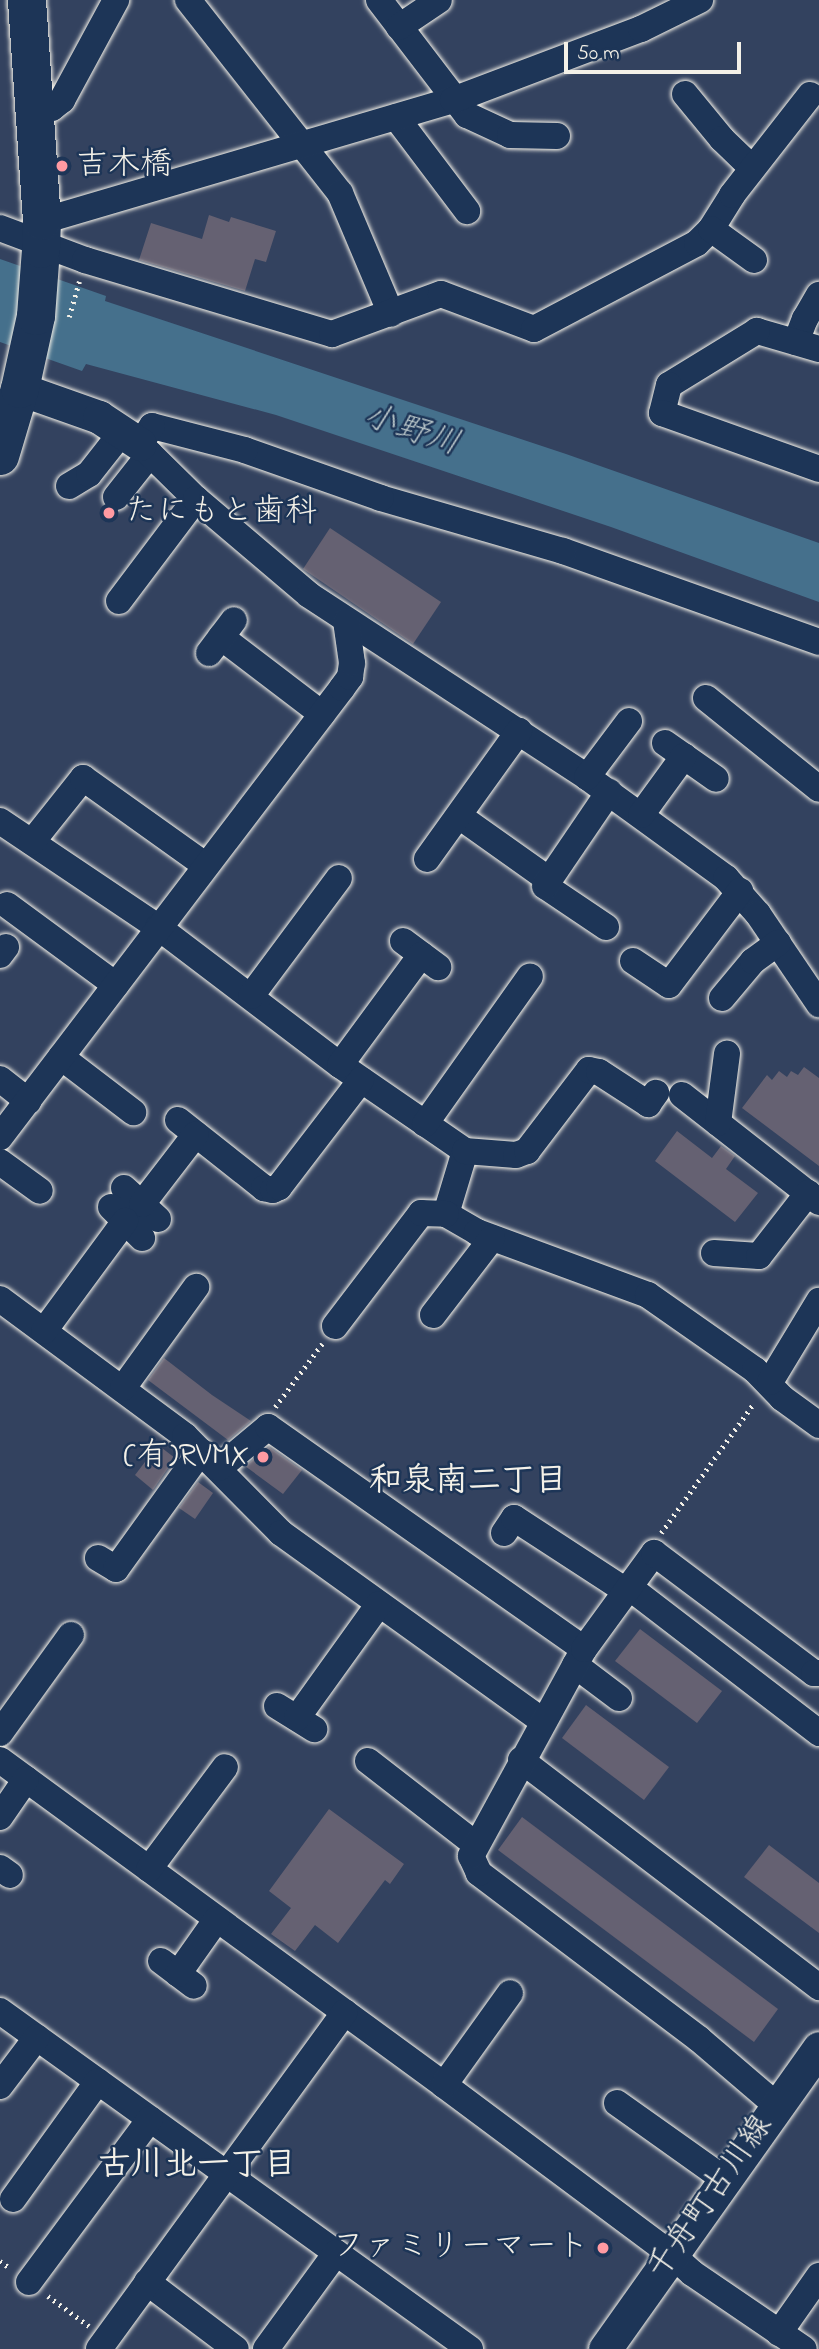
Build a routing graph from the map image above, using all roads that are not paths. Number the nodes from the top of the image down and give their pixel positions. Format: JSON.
{"nodes":[{"id":1,"x":27,"y":0,"type":"edge"},
{"id":2,"x":116,"y":0,"type":"edge"},
{"id":3,"x":188,"y":0,"type":"edge"},
{"id":4,"x":379,"y":0,"type":"edge"},
{"id":5,"x":439,"y":0,"type":"edge"},
{"id":6,"x":700,"y":0,"type":"edge"},
{"id":7,"x":399,"y":27,"type":"junction"},
{"id":8,"x":685,"y":93,"type":"dead end"},
{"id":9,"x":810,"y":96,"type":"dead end"},
{"id":10,"x":453,"y":100,"type":"junction"},
{"id":11,"x":35,"y":111,"type":"junction"},
{"id":12,"x":396,"y":117,"type":"junction"},
{"id":13,"x":557,"y":136,"type":"dead end"},
{"id":14,"x":304,"y":143,"type":"junction"},
{"id":15,"x":752,"y":168,"type":"junction"},
{"id":16,"x":467,"y":211,"type":"dead end"},
{"id":17,"x":0,"y":229,"type":"edge"},
{"id":18,"x":711,"y":229,"type":"junction"},
{"id":19,"x":41,"y":238,"type":"junction"},
{"id":20,"x":754,"y":260,"type":"dead end"},
{"id":21,"x":819,"y":295,"type":"edge"},
{"id":22,"x":391,"y":314,"type":"junction"},
{"id":23,"x":807,"y":346,"type":"edge"},
{"id":24,"x":14,"y":383,"type":"edge"},
{"id":25,"x":137,"y":443,"type":"junction"},
{"id":26,"x":0,"y":456,"type":"edge"},
{"id":27,"x":819,"y":469,"type":"edge"},
{"id":28,"x":69,"y":486,"type":"dead end"},
{"id":29,"x":116,"y":497,"type":"dead end"},
{"id":30,"x":196,"y":499,"type":"junction"},
{"id":31,"x":119,"y":601,"type":"dead end"},
{"id":32,"x":346,"y":621,"type":"junction"},
{"id":33,"x":222,"y":637,"type":"dead end"},
{"id":34,"x":819,"y":642,"type":"edge"},
{"id":35,"x":706,"y":698,"type":"dead end"},
{"id":36,"x":322,"y":714,"type":"junction"},
{"id":37,"x":629,"y":722,"type":"dead end"},
{"id":38,"x":519,"y":731,"type":"junction"},
{"id":39,"x":587,"y":777,"type":"junction"},
{"id":40,"x":716,"y":779,"type":"dead end"},
{"id":41,"x":819,"y":789,"type":"edge"},
{"id":42,"x":609,"y":792,"type":"junction"},
{"id":43,"x":641,"y":815,"type":"junction"},
{"id":44,"x":459,"y":816,"type":"junction"},
{"id":45,"x":0,"y":821,"type":"edge"},
{"id":46,"x":32,"y":842,"type":"junction"},
{"id":47,"x":427,"y":859,"type":"dead end"},
{"id":48,"x":205,"y":865,"type":"junction"},
{"id":49,"x":339,"y":878,"type":"dead end"},
{"id":50,"x":549,"y":880,"type":"junction"},
{"id":51,"x":740,"y":891,"type":"junction"},
{"id":52,"x":8,"y":905,"type":"dead end"},
{"id":53,"x":159,"y":927,"type":"junction"},
{"id":54,"x":606,"y":927,"type":"dead end"},
{"id":55,"x":778,"y":943,"type":"junction"},
{"id":56,"x":421,"y":954,"type":"dead end"},
{"id":57,"x":633,"y":961,"type":"dead end"},
{"id":58,"x":530,"y":976,"type":"dead end"},
{"id":59,"x":116,"y":985,"type":"junction"},
{"id":60,"x":251,"y":996,"type":"junction"},
{"id":61,"x":722,"y":998,"type":"dead end"},
{"id":62,"x":819,"y":1004,"type":"edge"},
{"id":63,"x":727,"y":1054,"type":"dead end"},
{"id":64,"x":61,"y":1057,"type":"junction"},
{"id":65,"x":351,"y":1073,"type":"junction"},
{"id":66,"x":0,"y":1079,"type":"edge"},
{"id":67,"x":28,"y":1101,"type":"junction"},
{"id":68,"x":133,"y":1112,"type":"dead end"},
{"id":69,"x":718,"y":1123,"type":"junction"},
{"id":70,"x":425,"y":1124,"type":"junction"},
{"id":71,"x":0,"y":1137,"type":"edge"},
{"id":72,"x":465,"y":1151,"type":"junction"},
{"id":73,"x":0,"y":1162,"type":"edge"},
{"id":74,"x":40,"y":1191,"type":"dead end"},
{"id":75,"x":813,"y":1198,"type":"edge"},
{"id":76,"x":446,"y":1214,"type":"junction"},
{"id":77,"x":492,"y":1238,"type":"junction"},
{"id":78,"x":714,"y":1253,"type":"dead end"},
{"id":79,"x":196,"y":1287,"type":"dead end"},
{"id":80,"x":0,"y":1299,"type":"edge"},
{"id":81,"x":819,"y":1301,"type":"edge"},
{"id":82,"x":433,"y":1315,"type":"dead end"},
{"id":83,"x":335,"y":1326,"type":"road end"},
{"id":84,"x":44,"y":1331,"type":"junction"},
{"id":85,"x":770,"y":1382,"type":"junction"},
{"id":86,"x":122,"y":1388,"type":"junction"},
{"id":87,"x":819,"y":1425,"type":"edge"},
{"id":88,"x":210,"y":1459,"type":"junction"},
{"id":89,"x":504,"y":1533,"type":"dead end"},
{"id":90,"x":98,"y":1558,"type":"dead end"},
{"id":91,"x":628,"y":1589,"type":"junction"},
{"id":92,"x":379,"y":1604,"type":"junction"},
{"id":93,"x":56,"y":1642,"type":"dead end"},
{"id":94,"x":580,"y":1657,"type":"junction"},
{"id":95,"x":817,"y":1673,"type":"edge"},
{"id":96,"x":619,"y":1698,"type":"dead end"},
{"id":97,"x":787,"y":1709,"type":"junction"},
{"id":98,"x":296,"y":1718,"type":"dead end"},
{"id":99,"x":543,"y":1721,"type":"junction"},
{"id":100,"x":0,"y":1733,"type":"edge"},
{"id":101,"x":819,"y":1733,"type":"edge"},
{"id":102,"x":0,"y":1760,"type":"edge"},
{"id":103,"x":521,"y":1760,"type":"junction"},
{"id":104,"x":368,"y":1761,"type":"dead end"},
{"id":105,"x":225,"y":1767,"type":"dead end"},
{"id":106,"x":26,"y":1779,"type":"junction"},
{"id":107,"x":0,"y":1817,"type":"edge"},
{"id":108,"x":475,"y":1844,"type":"junction"},
{"id":109,"x":149,"y":1869,"type":"junction"},
{"id":110,"x":217,"y":1919,"type":"junction"},
{"id":111,"x":177,"y":1974,"type":"dead end"},
{"id":112,"x":819,"y":1987,"type":"edge"},
{"id":113,"x":510,"y":1993,"type":"dead end"},
{"id":114,"x":0,"y":2011,"type":"edge"},
{"id":115,"x":345,"y":2012,"type":"junction"},
{"id":116,"x":37,"y":2037,"type":"junction"},
{"id":117,"x":819,"y":2048,"type":"edge"},
{"id":118,"x":98,"y":2081,"type":"junction"},
{"id":119,"x":444,"y":2085,"type":"junction"},
{"id":120,"x":0,"y":2086,"type":"edge"},
{"id":121,"x":617,"y":2104,"type":"dead end"},
{"id":122,"x":776,"y":2105,"type":"junction"},
{"id":123,"x":150,"y":2119,"type":"junction"},
{"id":124,"x":226,"y":2173,"type":"junction"},
{"id":125,"x":724,"y":2179,"type":"junction"},
{"id":126,"x":12,"y":2199,"type":"dead end"},
{"id":127,"x":336,"y":2253,"type":"junction"},
{"id":128,"x":671,"y":2254,"type":"junction"},
{"id":129,"x":819,"y":2276,"type":"edge"},
{"id":130,"x":147,"y":2282,"type":"junction"},
{"id":131,"x":29,"y":2283,"type":"road end"},
{"id":132,"x":779,"y":2333,"type":"junction"},
{"id":133,"x":102,"y":2344,"type":"edge"},
{"id":134,"x":236,"y":2349,"type":"edge"},
{"id":135,"x":266,"y":2349,"type":"edge"},
{"id":136,"x":470,"y":2349,"type":"edge"},
{"id":137,"x":605,"y":2349,"type":"edge"},
{"id":138,"x":804,"y":2349,"type":"edge"}],
"edges":[{"from":1,"to":11,"type":"main road"},
{"from":2,"to":11,"type":"street"},
{"from":3,"to":14,"type":"street"},
{"from":4,"to":7,"type":"street"},
{"from":5,"to":7,"type":"street"},
{"from":6,"to":10,"type":"street"},
{"from":7,"to":10,"type":"street"},
{"from":8,"to":15,"type":"street"},
{"from":9,"to":15,"type":"street"},
{"from":10,"to":12,"type":"street"},
{"from":10,"to":13,"type":"street"},
{"from":11,"to":19,"type":"main road"},
{"from":12,"to":14,"type":"street"},
{"from":12,"to":16,"type":"street"},
{"from":14,"to":19,"type":"street"},
{"from":14,"to":22,"type":"street"},
{"from":15,"to":18,"type":"street"},
{"from":17,"to":19,"type":"street"},
{"from":18,"to":20,"type":"street"},
{"from":18,"to":22,"type":"street"},
{"from":19,"to":22,"type":"street"},
{"from":19,"to":24,"type":"main road"},
{"from":21,"to":23,"type":"street"},
{"from":23,"to":27,"type":"street"},
{"from":24,"to":25,"type":"street"},
{"from":24,"to":26,"type":"main road"},
{"from":25,"to":28,"type":"street"},
{"from":25,"to":29,"type":"street"},
{"from":25,"to":30,"type":"street"},
{"from":25,"to":34,"type":"street"},
{"from":30,"to":31,"type":"street"},
{"from":30,"to":32,"type":"street"},
{"from":32,"to":36,"type":"street"},
{"from":32,"to":38,"type":"street"},
{"from":33,"to":36,"type":"street"},
{"from":35,"to":41,"type":"street"},
{"from":36,"to":48,"type":"street"},
{"from":37,"to":39,"type":"street"},
{"from":38,"to":39,"type":"street"},
{"from":38,"to":44,"type":"street"},
{"from":39,"to":42,"type":"street"},
{"from":40,"to":43,"type":"street"},
{"from":42,"to":43,"type":"street"},
{"from":42,"to":50,"type":"street"},
{"from":43,"to":51,"type":"street"},
{"from":44,"to":47,"type":"street"},
{"from":44,"to":50,"type":"street"},
{"from":45,"to":46,"type":"street"},
{"from":46,"to":48,"type":"street"},
{"from":46,"to":53,"type":"street"},
{"from":48,"to":53,"type":"street"},
{"from":49,"to":60,"type":"street"},
{"from":50,"to":54,"type":"street"},
{"from":51,"to":55,"type":"street"},
{"from":51,"to":57,"type":"street"},
{"from":52,"to":59,"type":"street"},
{"from":53,"to":59,"type":"street"},
{"from":53,"to":60,"type":"street"},
{"from":55,"to":61,"type":"street"},
{"from":55,"to":62,"type":"street"},
{"from":56,"to":65,"type":"street"},
{"from":58,"to":70,"type":"street"},
{"from":59,"to":64,"type":"street"},
{"from":60,"to":65,"type":"street"},
{"from":63,"to":69,"type":"street"},
{"from":64,"to":67,"type":"street"},
{"from":64,"to":68,"type":"street"},
{"from":65,"to":70,"type":"street"},
{"from":65,"to":84,"type":"street"},
{"from":66,"to":67,"type":"street"},
{"from":67,"to":71,"type":"street"},
{"from":69,"to":72,"type":"street"},
{"from":69,"to":75,"type":"street"},
{"from":70,"to":72,"type":"street"},
{"from":72,"to":76,"type":"street"},
{"from":73,"to":74,"type":"street"},
{"from":75,"to":78,"type":"street"},
{"from":76,"to":77,"type":"street"},
{"from":76,"to":83,"type":"street"},
{"from":77,"to":82,"type":"street"},
{"from":77,"to":85,"type":"street"},
{"from":79,"to":86,"type":"street"},
{"from":80,"to":84,"type":"street"},
{"from":81,"to":85,"type":"street"},
{"from":84,"to":86,"type":"street"},
{"from":85,"to":87,"type":"street"},
{"from":86,"to":88,"type":"street"},
{"from":88,"to":90,"type":"street"},
{"from":88,"to":92,"type":"street"},
{"from":88,"to":94,"type":"street"},
{"from":89,"to":91,"type":"street"},
{"from":91,"to":94,"type":"street"},
{"from":91,"to":95,"type":"street"},
{"from":91,"to":97,"type":"street"},
{"from":92,"to":98,"type":"street"},
{"from":92,"to":99,"type":"street"},
{"from":93,"to":100,"type":"street"},
{"from":94,"to":96,"type":"street"},
{"from":94,"to":99,"type":"street"},
{"from":95,"to":97,"type":"street"},
{"from":97,"to":101,"type":"street"},
{"from":99,"to":103,"type":"street"},
{"from":102,"to":106,"type":"street"},
{"from":103,"to":108,"type":"street"},
{"from":103,"to":112,"type":"street"},
{"from":104,"to":108,"type":"street"},
{"from":105,"to":109,"type":"street"},
{"from":106,"to":107,"type":"street"},
{"from":106,"to":109,"type":"street"},
{"from":108,"to":122,"type":"street"},
{"from":109,"to":110,"type":"street"},
{"from":110,"to":111,"type":"street"},
{"from":110,"to":115,"type":"street"},
{"from":113,"to":119,"type":"street"},
{"from":114,"to":116,"type":"street"},
{"from":115,"to":119,"type":"street"},
{"from":115,"to":124,"type":"street"},
{"from":116,"to":118,"type":"street"},
{"from":116,"to":120,"type":"street"},
{"from":117,"to":122,"type":"street","name":"千舟町古川線"},
{"from":118,"to":123,"type":"street"},
{"from":118,"to":126,"type":"street"},
{"from":119,"to":128,"type":"street"},
{"from":121,"to":125,"type":"street"},
{"from":122,"to":125,"type":"street","name":"千舟町古川線"},
{"from":123,"to":124,"type":"street"},
{"from":123,"to":131,"type":"street"},
{"from":124,"to":127,"type":"street"},
{"from":124,"to":130,"type":"street"},
{"from":125,"to":128,"type":"street","name":"千舟町古川線"},
{"from":127,"to":135,"type":"street"},
{"from":127,"to":136,"type":"street"},
{"from":128,"to":132,"type":"street"},
{"from":128,"to":137,"type":"street","name":"千舟町古川線"},
{"from":129,"to":132,"type":"street"},
{"from":130,"to":133,"type":"street"},
{"from":130,"to":134,"type":"street"},
{"from":132,"to":138,"type":"street"}]}
